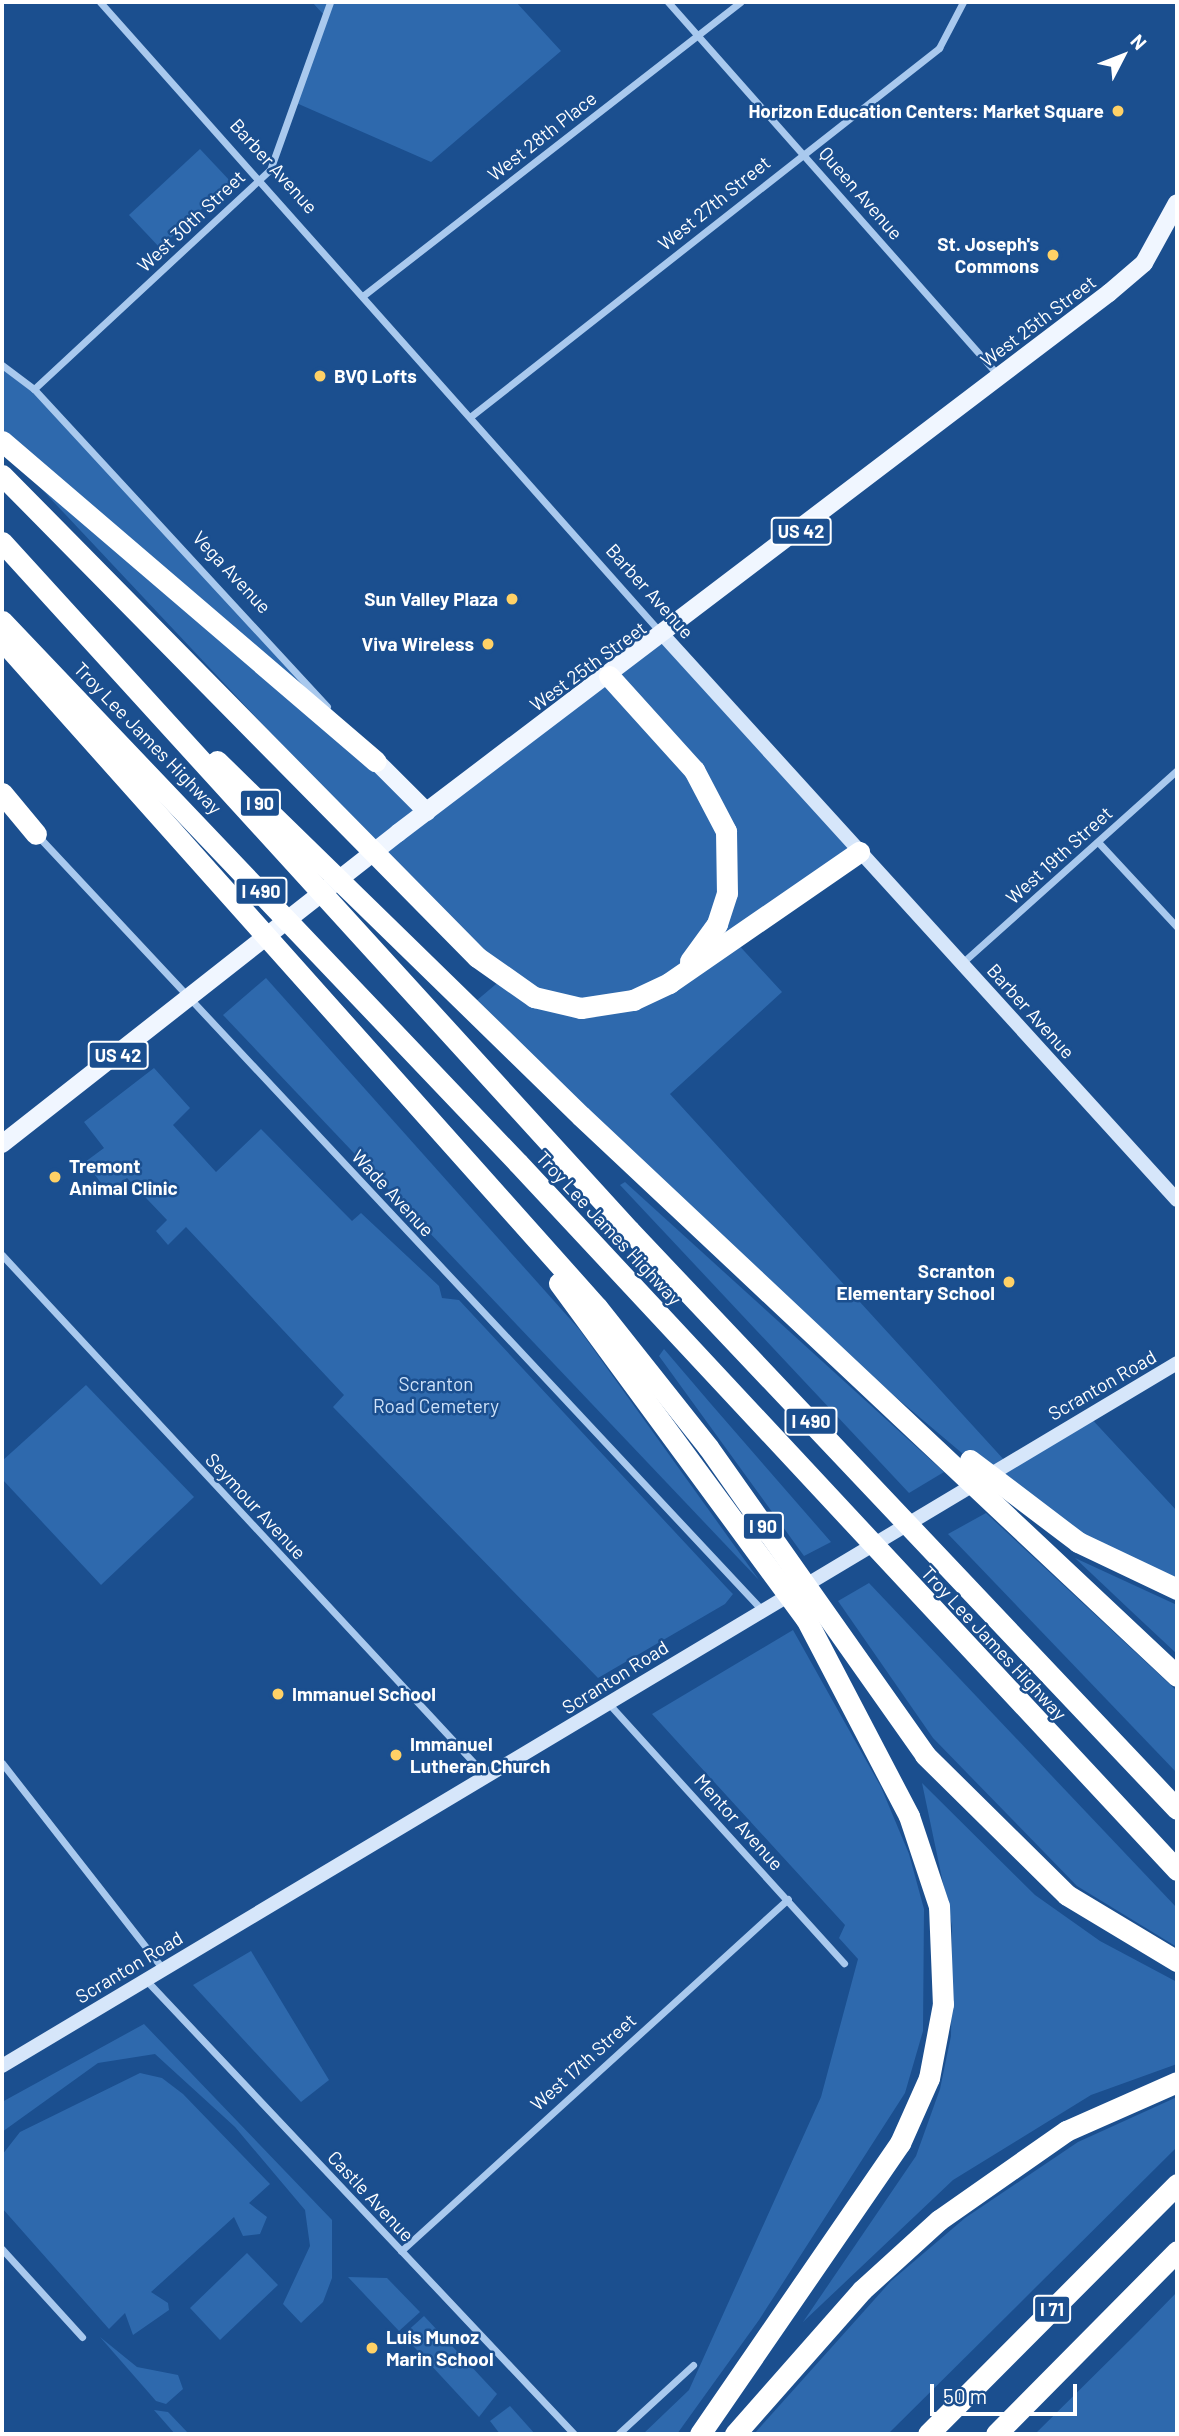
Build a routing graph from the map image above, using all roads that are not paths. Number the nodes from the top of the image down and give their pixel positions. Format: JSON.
{"nodes":[{"id":1,"x":100,"y":2,"type":"edge"},
{"id":2,"x":330,"y":2,"type":"edge"},
{"id":3,"x":668,"y":2,"type":"edge"},
{"id":4,"x":740,"y":2,"type":"edge"},
{"id":5,"x":963,"y":2,"type":"edge"},
{"id":6,"x":698,"y":35,"type":"junction"},
{"id":7,"x":803,"y":152,"type":"junction"},
{"id":8,"x":260,"y":179,"type":"junction"},
{"id":9,"x":1177,"y":203,"type":"edge"},
{"id":10,"x":364,"y":295,"type":"junction"},
{"id":11,"x":2,"y":365,"type":"edge"},
{"id":12,"x":999,"y":377,"type":"junction"},
{"id":13,"x":34,"y":388,"type":"junction"},
{"id":14,"x":470,"y":417,"type":"junction"},
{"id":15,"x":2,"y":441,"type":"edge"},
{"id":16,"x":2,"y":475,"type":"edge"},
{"id":17,"x":2,"y":542,"type":"edge"},
{"id":18,"x":2,"y":621,"type":"edge"},
{"id":19,"x":664,"y":636,"type":"junction"},
{"id":20,"x":2,"y":640,"type":"edge"},
{"id":21,"x":99,"y":644,"type":"junction"},
{"id":22,"x":609,"y":676,"type":"junction"},
{"id":23,"x":376,"y":761,"type":"junction"},
{"id":24,"x":1177,"y":770,"type":"edge"},
{"id":25,"x":2,"y":793,"type":"edge"},
{"id":26,"x":2,"y":799,"type":"edge"},
{"id":27,"x":427,"y":812,"type":"junction"},
{"id":28,"x":36,"y":834,"type":"junction"},
{"id":29,"x":1098,"y":842,"type":"junction"},
{"id":30,"x":859,"y":852,"type":"junction"},
{"id":31,"x":1177,"y":927,"type":"edge"},
{"id":32,"x":962,"y":964,"type":"junction"},
{"id":33,"x":669,"y":983,"type":"junction"},
{"id":34,"x":190,"y":999,"type":"junction"},
{"id":35,"x":429,"y":1115,"type":"junction"},
{"id":36,"x":2,"y":1144,"type":"edge"},
{"id":37,"x":1177,"y":1200,"type":"edge"},
{"id":38,"x":2,"y":1255,"type":"edge"},
{"id":39,"x":808,"y":1323,"type":"junction"},
{"id":40,"x":1175,"y":1368,"type":"edge"},
{"id":41,"x":1177,"y":1589,"type":"edge"},
{"id":42,"x":761,"y":1609,"type":"junction"},
{"id":43,"x":1177,"y":1676,"type":"edge"},
{"id":44,"x":609,"y":1704,"type":"junction"},
{"id":45,"x":2,"y":1763,"type":"edge"},
{"id":46,"x":487,"y":1777,"type":"junction"},
{"id":47,"x":1177,"y":1809,"type":"edge"},
{"id":48,"x":1177,"y":1870,"type":"edge"},
{"id":49,"x":788,"y":1899,"type":"junction"},
{"id":50,"x":1177,"y":1961,"type":"edge"},
{"id":51,"x":845,"y":1963,"type":"dead end"},
{"id":52,"x":163,"y":1970,"type":"junction"},
{"id":53,"x":145,"y":1979,"type":"junction"},
{"id":54,"x":2,"y":2066,"type":"edge"},
{"id":55,"x":1177,"y":2082,"type":"edge"},
{"id":56,"x":1177,"y":2184,"type":"edge"},
{"id":57,"x":2,"y":2249,"type":"edge"},
{"id":58,"x":401,"y":2251,"type":"junction"},
{"id":59,"x":1177,"y":2251,"type":"edge"},
{"id":60,"x":82,"y":2337,"type":"dead end"},
{"id":61,"x":693,"y":2365,"type":"dead end"},
{"id":62,"x":574,"y":2434,"type":"edge"},
{"id":63,"x":618,"y":2434,"type":"edge"},
{"id":64,"x":700,"y":2434,"type":"edge"},
{"id":65,"x":735,"y":2434,"type":"edge"},
{"id":66,"x":928,"y":2434,"type":"edge"},
{"id":67,"x":996,"y":2434,"type":"edge"}],
"edges":[{"from":1,"to":8,"type":"street","name":"Barber Avenue"},
{"from":2,"to":8,"type":"street","name":"West 30th Street"},
{"from":3,"to":6,"type":"street","name":"Queen Avenue"},
{"from":4,"to":6,"type":"street","name":"West 28th Place"},
{"from":5,"to":7,"type":"street","name":"West 27th Street"},
{"from":6,"to":7,"type":"street","name":"Queen Avenue"},
{"from":6,"to":10,"type":"street","name":"West 28th Place"},
{"from":7,"to":12,"type":"street","name":"Queen Avenue"},
{"from":7,"to":14,"type":"street","name":"West 27th Street"},
{"from":8,"to":10,"type":"street","name":"Barber Avenue"},
{"from":8,"to":13,"type":"street","name":"West 30th Street"},
{"from":9,"to":12,"type":"main road","name":"West 25th Street","number":"US 42"},
{"from":10,"to":14,"type":"street","name":"Barber Avenue"},
{"from":11,"to":13,"type":"street","name":"Vega Avenue"},
{"from":12,"to":19,"type":"main road","name":"West 25th Street","number":"US 42"},
{"from":13,"to":23,"type":"street","name":"Vega Avenue"},
{"from":14,"to":19,"type":"street","name":"Barber Avenue"},
{"from":15,"to":23,"type":"highway"},
{"from":16,"to":33,"type":"highway"},
{"from":17,"to":21,"type":"highway","number":"I 90"},
{"from":18,"to":48,"type":"highway","name":"Troy Lee James Highway","number":"I 490"},
{"from":19,"to":22,"type":"main road","name":"West 25th Street","number":"US 42"},
{"from":19,"to":30,"type":"street","name":"Barber Avenue"},
{"from":20,"to":35,"type":"highway","number":"I 90"},
{"from":21,"to":39,"type":"highway","number":"I 90"},
{"from":21,"to":47,"type":"highway","name":"Troy Lee James Highway","number":"I 490"},
{"from":22,"to":27,"type":"main road","name":"West 25th Street","number":"US 42"},
{"from":22,"to":33,"type":"highway"},
{"from":23,"to":27,"type":"main road","name":"Vega Avenue"},
{"from":24,"to":29,"type":"street","name":"West 19th Street"},
{"from":25,"to":28,"type":"highway"},
{"from":26,"to":28,"type":"street","name":"Wade Avenue"},
{"from":27,"to":34,"type":"main road","name":"West 25th Street","number":"US 42"},
{"from":28,"to":34,"type":"street","name":"Wade Avenue"},
{"from":29,"to":31,"type":"street"},
{"from":29,"to":32,"type":"street","name":"West 19th Street"},
{"from":30,"to":32,"type":"street","name":"Barber Avenue"},
{"from":30,"to":33,"type":"highway"},
{"from":32,"to":37,"type":"street","name":"Barber Avenue"},
{"from":34,"to":36,"type":"main road","name":"West 25th Street","number":"US 42"},
{"from":34,"to":42,"type":"street","name":"Wade Avenue"},
{"from":35,"to":50,"type":"highway","number":"I 90"},
{"from":35,"to":64,"type":"highway"},
{"from":38,"to":46,"type":"street","name":"Seymour Avenue"},
{"from":39,"to":41,"type":"highway","number":"I 90"},
{"from":39,"to":43,"type":"highway"},
{"from":40,"to":42,"type":"street","name":"Scranton Road"},
{"from":42,"to":44,"type":"street","name":"Scranton Road"},
{"from":44,"to":46,"type":"street","name":"Scranton Road"},
{"from":44,"to":49,"type":"street","name":"Mentor Avenue"},
{"from":45,"to":52,"type":"street"},
{"from":46,"to":52,"type":"street","name":"Scranton Road"},
{"from":49,"to":51,"type":"street","name":"Mentor Avenue"},
{"from":49,"to":58,"type":"street","name":"West 17th Street"},
{"from":52,"to":53,"type":"street","name":"Scranton Road"},
{"from":53,"to":54,"type":"street","name":"Scranton Road"},
{"from":53,"to":58,"type":"street","name":"Castle Avenue"},
{"from":55,"to":65,"type":"highway"},
{"from":56,"to":66,"type":"highway","number":"I 71"},
{"from":57,"to":60,"type":"street"},
{"from":58,"to":62,"type":"street","name":"Castle Avenue"},
{"from":59,"to":67,"type":"highway","number":"I 71"},
{"from":61,"to":63,"type":"street"}]}
